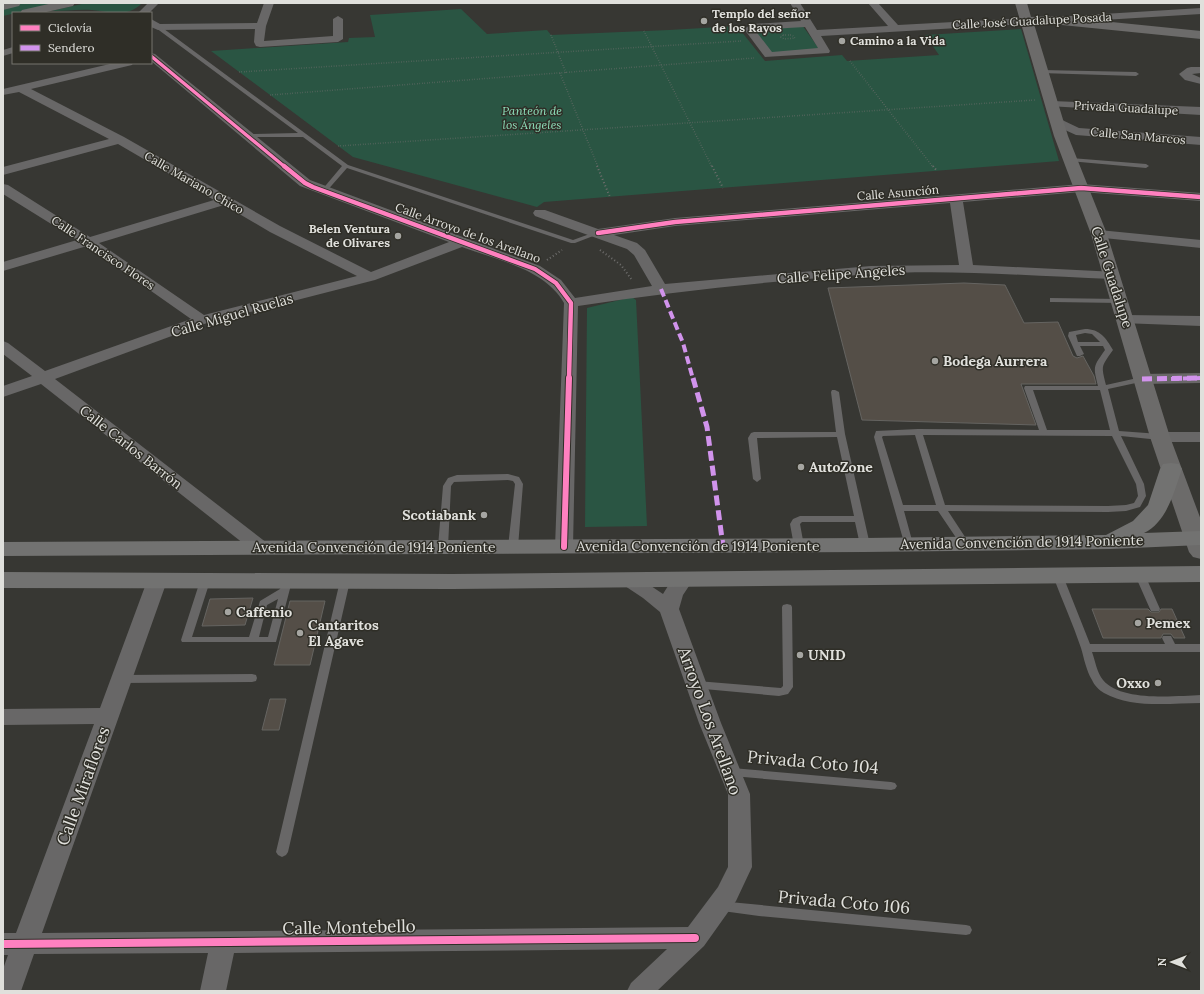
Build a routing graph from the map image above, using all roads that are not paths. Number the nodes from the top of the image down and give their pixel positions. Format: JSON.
{"nodes":[{"id":1,"x":15,"y":3,"type":"edge"},
{"id":2,"x":69,"y":3,"type":"edge"},
{"id":3,"x":154,"y":3,"type":"edge"},
{"id":4,"x":269,"y":3,"type":"edge"},
{"id":5,"x":795,"y":3,"type":"edge"},
{"id":6,"x":873,"y":3,"type":"edge"},
{"id":7,"x":1021,"y":3,"type":"edge"},
{"id":8,"x":3,"y":6,"type":"edge"},
{"id":9,"x":1201,"y":11,"type":"edge"},
{"id":10,"x":30,"y":12,"type":"edge"},
{"id":11,"x":144,"y":12,"type":"edge"},
{"id":12,"x":338,"y":19,"type":"dead end"},
{"id":13,"x":1052,"y":20,"type":"junction"},
{"id":14,"x":1027,"y":21,"type":"junction"},
{"id":15,"x":154,"y":25,"type":"edge"},
{"id":16,"x":261,"y":26,"type":"junction"},
{"id":17,"x":812,"y":28,"type":"junction"},
{"id":18,"x":895,"y":28,"type":"junction"},
{"id":19,"x":1201,"y":35,"type":"edge"},
{"id":20,"x":152,"y":58,"type":"edge"},
{"id":21,"x":124,"y":64,"type":"edge"},
{"id":22,"x":1201,"y":70,"type":"edge"},
{"id":23,"x":1042,"y":72,"type":"junction"},
{"id":24,"x":1136,"y":74,"type":"dead end"},
{"id":25,"x":1201,"y":81,"type":"edge"},
{"id":26,"x":20,"y":88,"type":"junction"},
{"id":27,"x":3,"y":92,"type":"edge"},
{"id":28,"x":1047,"y":102,"type":"junction"},
{"id":29,"x":1201,"y":111,"type":"edge"},
{"id":30,"x":1065,"y":130,"type":"junction"},
{"id":31,"x":303,"y":135,"type":"junction"},
{"id":32,"x":250,"y":136,"type":"junction"},
{"id":33,"x":120,"y":140,"type":"junction"},
{"id":34,"x":1201,"y":141,"type":"edge"},
{"id":35,"x":1071,"y":160,"type":"junction"},
{"id":36,"x":346,"y":166,"type":"junction"},
{"id":37,"x":1146,"y":166,"type":"dead end"},
{"id":38,"x":3,"y":171,"type":"edge"},
{"id":39,"x":3,"y":188,"type":"edge"},
{"id":40,"x":1081,"y":188,"type":"junction"},
{"id":41,"x":323,"y":192,"type":"junction"},
{"id":42,"x":1201,"y":197,"type":"edge"},
{"id":43,"x":956,"y":199,"type":"junction"},
{"id":44,"x":224,"y":201,"type":"junction"},
{"id":45,"x":540,"y":213,"type":"dead end"},
{"id":46,"x":598,"y":233,"type":"junction"},
{"id":47,"x":1099,"y":234,"type":"junction"},
{"id":48,"x":88,"y":241,"type":"junction"},
{"id":49,"x":462,"y":242,"type":"junction"},
{"id":50,"x":1201,"y":244,"type":"edge"},
{"id":51,"x":3,"y":267,"type":"edge"},
{"id":52,"x":967,"y":269,"type":"junction"},
{"id":53,"x":1112,"y":275,"type":"junction"},
{"id":54,"x":370,"y":277,"type":"junction"},
{"id":55,"x":661,"y":289,"type":"junction"},
{"id":56,"x":1052,"y":300,"type":"dead end"},
{"id":57,"x":1120,"y":300,"type":"junction"},
{"id":58,"x":571,"y":303,"type":"junction"},
{"id":59,"x":202,"y":320,"type":"junction"},
{"id":60,"x":1126,"y":320,"type":"junction"},
{"id":61,"x":1201,"y":321,"type":"edge"},
{"id":62,"x":1075,"y":344,"type":"junction"},
{"id":63,"x":1106,"y":344,"type":"junction"},
{"id":64,"x":3,"y":346,"type":"edge"},
{"id":65,"x":1080,"y":354,"type":"dead end"},
{"id":66,"x":43,"y":378,"type":"junction"},
{"id":67,"x":1201,"y":378,"type":"edge"},
{"id":68,"x":1142,"y":379,"type":"junction"},
{"id":69,"x":1103,"y":388,"type":"junction"},
{"id":70,"x":3,"y":392,"type":"edge"},
{"id":71,"x":835,"y":392,"type":"dead end"},
{"id":72,"x":918,"y":432,"type":"junction"},
{"id":73,"x":1044,"y":432,"type":"junction"},
{"id":74,"x":1115,"y":432,"type":"junction"},
{"id":75,"x":841,"y":434,"type":"junction"},
{"id":76,"x":1160,"y":437,"type":"junction"},
{"id":77,"x":1201,"y":437,"type":"edge"},
{"id":78,"x":1171,"y":469,"type":"junction"},
{"id":79,"x":757,"y":479,"type":"dead end"},
{"id":80,"x":899,"y":508,"type":"junction"},
{"id":81,"x":941,"y":508,"type":"junction"},
{"id":82,"x":859,"y":519,"type":"junction"},
{"id":83,"x":1110,"y":542,"type":"junction"},
{"id":84,"x":964,"y":543,"type":"junction"},
{"id":85,"x":1199,"y":543,"type":"edge"},
{"id":86,"x":908,"y":544,"type":"junction"},
{"id":87,"x":865,"y":545,"type":"junction"},
{"id":88,"x":799,"y":546,"type":"junction"},
{"id":89,"x":260,"y":547,"type":"junction"},
{"id":90,"x":443,"y":547,"type":"junction"},
{"id":91,"x":513,"y":547,"type":"junction"},
{"id":92,"x":564,"y":547,"type":"junction"},
{"id":93,"x":3,"y":549,"type":"edge"},
{"id":94,"x":1140,"y":574,"type":"junction"},
{"id":95,"x":1201,"y":574,"type":"edge"},
{"id":96,"x":1058,"y":576,"type":"junction"},
{"id":97,"x":3,"y":580,"type":"edge"},
{"id":98,"x":629,"y":580,"type":"junction"},
{"id":99,"x":683,"y":580,"type":"junction"},
{"id":100,"x":158,"y":581,"type":"junction"},
{"id":101,"x":205,"y":581,"type":"junction"},
{"id":102,"x":345,"y":581,"type":"junction"},
{"id":103,"x":286,"y":586,"type":"junction"},
{"id":104,"x":787,"y":607,"type":"dead end"},
{"id":105,"x":669,"y":609,"type":"junction"},
{"id":106,"x":1155,"y":609,"type":"dead end"},
{"id":107,"x":1167,"y":638,"type":"dead end"},
{"id":108,"x":253,"y":640,"type":"junction"},
{"id":109,"x":1086,"y":648,"type":"junction"},
{"id":110,"x":1172,"y":648,"type":"junction"},
{"id":111,"x":1201,"y":648,"type":"edge"},
{"id":112,"x":252,"y":678,"type":"dead end"},
{"id":113,"x":122,"y":679,"type":"junction"},
{"id":114,"x":697,"y":685,"type":"junction"},
{"id":115,"x":1201,"y":699,"type":"edge"},
{"id":116,"x":109,"y":716,"type":"junction"},
{"id":117,"x":3,"y":717,"type":"edge"},
{"id":118,"x":732,"y":772,"type":"junction"},
{"id":119,"x":891,"y":786,"type":"dead end"},
{"id":120,"x":282,"y":852,"type":"dead end"},
{"id":121,"x":718,"y":906,"type":"junction"},
{"id":122,"x":966,"y":930,"type":"dead end"},
{"id":123,"x":695,"y":938,"type":"junction"},
{"id":124,"x":223,"y":942,"type":"junction"},
{"id":125,"x":14,"y":944,"type":"edge"},
{"id":126,"x":8,"y":991,"type":"edge"},
{"id":127,"x":213,"y":991,"type":"edge"},
{"id":128,"x":640,"y":991,"type":"edge"}],
"edges":[{"from":1,"to":8,"type":"street"},
{"from":2,"to":10,"type":"street"},
{"from":3,"to":11,"type":"street"},
{"from":4,"to":16,"type":"street"},
{"from":5,"to":17,"type":"street"},
{"from":6,"to":18,"type":"street"},
{"from":7,"to":14,"type":"street","name":"Calle Guadalupe"},
{"from":9,"to":13,"type":"street","name":"Calle José Guadalupe Posada"},
{"from":12,"to":16,"type":"street"},
{"from":13,"to":14,"type":"street","name":"Calle José Guadalupe Posada"},
{"from":13,"to":19,"type":"street"},
{"from":14,"to":18,"type":"street","name":"Calle José Guadalupe Posada"},
{"from":14,"to":23,"type":"street","name":"Calle Guadalupe"},
{"from":15,"to":16,"type":"street"},
{"from":15,"to":31,"type":"lane","name":"Calle Arroyo de los Arellano"},
{"from":17,"to":17,"type":"street"},
{"from":17,"to":18,"type":"street","name":"Calle José Guadalupe Posada"},
{"from":20,"to":32,"type":"street","name":"Calle Arroyo de los Arellano"},
{"from":21,"to":26,"type":"street"},
{"from":22,"to":25,"type":"street"},
{"from":23,"to":24,"type":"lane"},
{"from":23,"to":28,"type":"street","name":"Calle Guadalupe"},
{"from":26,"to":27,"type":"street"},
{"from":26,"to":33,"type":"street","name":"Calle Mariano Chico"},
{"from":28,"to":29,"type":"street","name":"Privada Guadalupe"},
{"from":28,"to":30,"type":"street","name":"Calle Guadalupe"},
{"from":30,"to":34,"type":"street","name":"Calle San Marcos"},
{"from":30,"to":35,"type":"street","name":"Calle Guadalupe"},
{"from":31,"to":32,"type":"lane"},
{"from":31,"to":36,"type":"lane","name":"Calle Arroyo de los Arellano"},
{"from":32,"to":41,"type":"street","name":"Calle Arroyo de los Arellano"},
{"from":33,"to":38,"type":"street"},
{"from":33,"to":44,"type":"street","name":"Calle Mariano Chico"},
{"from":35,"to":37,"type":"lane"},
{"from":35,"to":40,"type":"street","name":"Calle Guadalupe"},
{"from":36,"to":41,"type":"lane"},
{"from":36,"to":46,"type":"lane","name":"Calle Arroyo de los Arellano"},
{"from":39,"to":48,"type":"street","name":"Calle Francisco Flores"},
{"from":40,"to":42,"type":"street","name":"Calle Asunción"},
{"from":40,"to":43,"type":"street","name":"Calle Asunción"},
{"from":40,"to":47,"type":"street","name":"Calle Guadalupe"},
{"from":41,"to":49,"type":"street","name":"Calle Arroyo de los Arellano"},
{"from":43,"to":46,"type":"street","name":"Calle Asunción"},
{"from":43,"to":52,"type":"street"},
{"from":44,"to":48,"type":"street"},
{"from":44,"to":54,"type":"street","name":"Calle Mariano Chico"},
{"from":45,"to":46,"type":"street"},
{"from":46,"to":55,"type":"street"},
{"from":47,"to":50,"type":"street"},
{"from":47,"to":53,"type":"street","name":"Calle Guadalupe"},
{"from":48,"to":51,"type":"street"},
{"from":48,"to":59,"type":"street","name":"Calle Francisco Flores"},
{"from":49,"to":54,"type":"street","name":"Calle Miguel Ruelas"},
{"from":49,"to":58,"type":"street","name":"Calle Arroyo de los Arellano"},
{"from":52,"to":53,"type":"street","name":"Calle Felipe Ángeles"},
{"from":52,"to":55,"type":"street","name":"Calle Felipe Ángeles"},
{"from":53,"to":57,"type":"street","name":"Calle Guadalupe"},
{"from":54,"to":59,"type":"street","name":"Calle Miguel Ruelas"},
{"from":55,"to":58,"type":"street","name":"Calle Felipe Ángeles"},
{"from":56,"to":57,"type":"lane"},
{"from":57,"to":60,"type":"street","name":"Calle Guadalupe"},
{"from":58,"to":92,"type":"street"},
{"from":59,"to":66,"type":"street","name":"Calle Miguel Ruelas"},
{"from":60,"to":61,"type":"street"},
{"from":60,"to":68,"type":"street","name":"Calle Guadalupe"},
{"from":62,"to":63,"type":"lane"},
{"from":62,"to":63,"type":"lane"},
{"from":62,"to":65,"type":"lane"},
{"from":63,"to":69,"type":"lane"},
{"from":64,"to":66,"type":"street","name":"Calle Carlos Barrón"},
{"from":66,"to":70,"type":"street","name":"Calle Miguel Ruelas"},
{"from":66,"to":89,"type":"street","name":"Calle Carlos Barrón"},
{"from":67,"to":68,"type":"street"},
{"from":68,"to":69,"type":"lane"},
{"from":68,"to":76,"type":"street","name":"Calle Guadalupe"},
{"from":69,"to":73,"type":"lane"},
{"from":69,"to":74,"type":"lane"},
{"from":71,"to":75,"type":"lane"},
{"from":72,"to":73,"type":"lane"},
{"from":72,"to":80,"type":"lane"},
{"from":72,"to":81,"type":"lane"},
{"from":73,"to":74,"type":"lane"},
{"from":74,"to":76,"type":"lane"},
{"from":74,"to":81,"type":"lane"},
{"from":75,"to":79,"type":"lane"},
{"from":75,"to":82,"type":"lane"},
{"from":76,"to":77,"type":"street"},
{"from":76,"to":78,"type":"street","name":"Calle Guadalupe"},
{"from":78,"to":83,"type":"main road"},
{"from":78,"to":85,"type":"street","name":"Calle Guadalupe"},
{"from":80,"to":81,"type":"lane"},
{"from":80,"to":86,"type":"lane"},
{"from":81,"to":84,"type":"lane"},
{"from":82,"to":87,"type":"lane"},
{"from":82,"to":88,"type":"lane"},
{"from":83,"to":84,"type":"main road","name":"Avenida Convención de 1914 Poniente"},
{"from":83,"to":85,"type":"main road","name":"Avenida Convención de 1914 Poniente"},
{"from":84,"to":86,"type":"main road","name":"Avenida Convención de 1914 Poniente"},
{"from":86,"to":87,"type":"main road","name":"Avenida Convención de 1914 Poniente"},
{"from":87,"to":88,"type":"main road","name":"Avenida Convención de 1914 Poniente"},
{"from":88,"to":92,"type":"main road","name":"Avenida Convención de 1914 Poniente"},
{"from":89,"to":90,"type":"main road","name":"Avenida Convención de 1914 Poniente"},
{"from":89,"to":93,"type":"main road","name":"Avenida Convención de 1914 Poniente"},
{"from":90,"to":91,"type":"main road","name":"Avenida Convención de 1914 Poniente"},
{"from":90,"to":91,"type":"lane"},
{"from":91,"to":92,"type":"main road","name":"Avenida Convención de 1914 Poniente"},
{"from":94,"to":95,"type":"main road"},
{"from":94,"to":96,"type":"main road"},
{"from":94,"to":106,"type":"lane"},
{"from":96,"to":99,"type":"main road"},
{"from":96,"to":109,"type":"lane"},
{"from":97,"to":100,"type":"main road"},
{"from":98,"to":99,"type":"main road"},
{"from":98,"to":102,"type":"main road"},
{"from":98,"to":105,"type":"street","name":"Arroyo Los Arellano"},
{"from":99,"to":105,"type":"street"},
{"from":100,"to":101,"type":"main road"},
{"from":100,"to":113,"type":"street","name":"Calle Miraflores"},
{"from":101,"to":103,"type":"main road"},
{"from":101,"to":108,"type":"lane"},
{"from":102,"to":103,"type":"main road"},
{"from":102,"to":120,"type":"lane"},
{"from":103,"to":108,"type":"lane"},
{"from":103,"to":108,"type":"lane"},
{"from":104,"to":114,"type":"lane"},
{"from":105,"to":114,"type":"street","name":"Arroyo Los Arellano"},
{"from":107,"to":110,"type":"lane"},
{"from":109,"to":110,"type":"lane"},
{"from":109,"to":115,"type":"lane"},
{"from":110,"to":111,"type":"lane"},
{"from":112,"to":113,"type":"lane"},
{"from":113,"to":116,"type":"street","name":"Calle Miraflores"},
{"from":114,"to":118,"type":"street","name":"Arroyo Los Arellano"},
{"from":116,"to":117,"type":"street"},
{"from":116,"to":125,"type":"street","name":"Calle Miraflores"},
{"from":118,"to":119,"type":"lane","name":"Privada Coto 104"},
{"from":118,"to":121,"type":"street","name":"Arroyo Los Arellano"},
{"from":121,"to":122,"type":"lane","name":"Privada Coto 106"},
{"from":121,"to":123,"type":"street","name":"Arroyo Los Arellano"},
{"from":123,"to":124,"type":"street","name":"Calle Montebello"},
{"from":123,"to":128,"type":"street","name":"Arroyo Los Arellano"},
{"from":124,"to":125,"type":"street","name":"Calle Montebello"},
{"from":124,"to":127,"type":"street"},
{"from":125,"to":126,"type":"street","name":"Calle Miraflores"}]}
